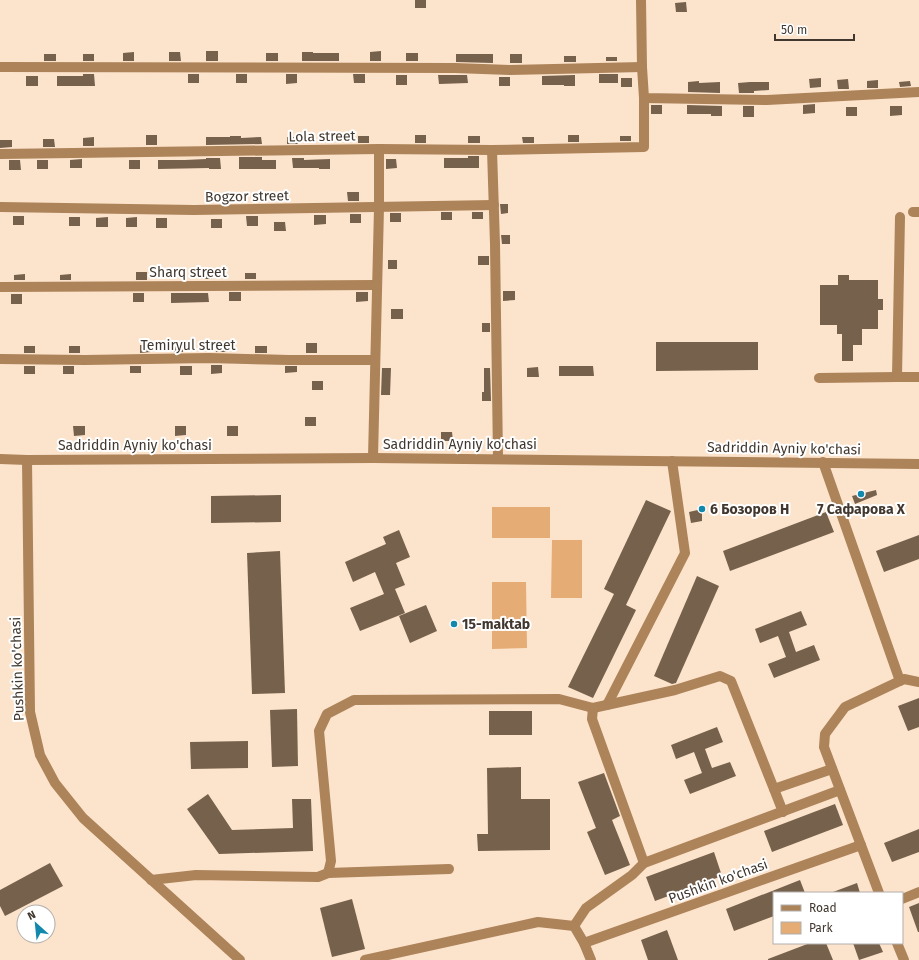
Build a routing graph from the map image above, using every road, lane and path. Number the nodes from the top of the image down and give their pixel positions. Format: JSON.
{"nodes":[{"id":1,"x":641,"y":0,"type":"edge"},
{"id":2,"x":0,"y":67,"type":"edge"},
{"id":3,"x":642,"y":67,"type":"junction"},
{"id":4,"x":919,"y":92,"type":"edge"},
{"id":5,"x":644,"y":98,"type":"junction"},
{"id":6,"x":379,"y":149,"type":"junction"},
{"id":7,"x":492,"y":150,"type":"junction"},
{"id":8,"x":0,"y":154,"type":"edge"},
{"id":9,"x":494,"y":205,"type":"junction"},
{"id":10,"x":0,"y":207,"type":"edge"},
{"id":11,"x":379,"y":208,"type":"junction"},
{"id":12,"x":900,"y":217,"type":"dead end"},
{"id":13,"x":376,"y":285,"type":"junction"},
{"id":14,"x":0,"y":287,"type":"edge"},
{"id":15,"x":0,"y":359,"type":"edge"},
{"id":16,"x":375,"y":360,"type":"junction"},
{"id":17,"x":897,"y":377,"type":"junction"},
{"id":18,"x":819,"y":378,"type":"dead end"},
{"id":19,"x":919,"y":378,"type":"edge"},
{"id":20,"x":373,"y":458,"type":"junction"},
{"id":21,"x":498,"y":458,"type":"junction"},
{"id":22,"x":0,"y":459,"type":"edge"},
{"id":23,"x":27,"y":460,"type":"junction"},
{"id":24,"x":672,"y":461,"type":"junction"},
{"id":25,"x":823,"y":462,"type":"junction"},
{"id":26,"x":919,"y":464,"type":"edge"},
{"id":27,"x":900,"y":681,"type":"junction"},
{"id":28,"x":919,"y":682,"type":"edge"},
{"id":29,"x":607,"y":705,"type":"junction"},
{"id":30,"x":593,"y":708,"type":"junction"},
{"id":31,"x":832,"y":769,"type":"junction"},
{"id":32,"x":774,"y":789,"type":"junction"},
{"id":33,"x":840,"y":790,"type":"junction"},
{"id":34,"x":783,"y":812,"type":"junction"},
{"id":35,"x":861,"y":845,"type":"junction"},
{"id":36,"x":644,"y":863,"type":"junction"},
{"id":37,"x":449,"y":870,"type":"dead end"},
{"id":38,"x":328,"y":873,"type":"junction"},
{"id":39,"x":151,"y":880,"type":"junction"},
{"id":40,"x":879,"y":892,"type":"edge"},
{"id":41,"x":919,"y":892,"type":"edge"},
{"id":42,"x":903,"y":899,"type":"edge"},
{"id":43,"x":574,"y":926,"type":"junction"},
{"id":44,"x":584,"y":943,"type":"junction"},
{"id":45,"x":897,"y":944,"type":"edge"},
{"id":46,"x":240,"y":960,"type":"edge"},
{"id":47,"x":365,"y":960,"type":"edge"},
{"id":48,"x":591,"y":960,"type":"edge"},
{"id":49,"x":904,"y":960,"type":"edge"}],
"edges":[{"from":1,"to":3,"type":"street"},
{"from":2,"to":3,"type":"street"},
{"from":3,"to":5,"type":"street"},
{"from":4,"to":5,"type":"street"},
{"from":5,"to":7,"type":"street","name":"Lola street"},
{"from":6,"to":7,"type":"street","name":"Lola street"},
{"from":6,"to":8,"type":"street","name":"Lola street"},
{"from":6,"to":11,"type":"street"},
{"from":7,"to":9,"type":"street"},
{"from":9,"to":11,"type":"street","name":"Bogzor street"},
{"from":9,"to":21,"type":"street"},
{"from":10,"to":11,"type":"street","name":"Bogzor street"},
{"from":11,"to":13,"type":"street"},
{"from":12,"to":17,"type":"street"},
{"from":13,"to":14,"type":"street","name":"Sharq street"},
{"from":13,"to":16,"type":"street"},
{"from":15,"to":16,"type":"street","name":"Temiryul street"},
{"from":16,"to":20,"type":"street"},
{"from":17,"to":18,"type":"street"},
{"from":17,"to":19,"type":"street"},
{"from":20,"to":21,"type":"street","name":"Sadriddin Ayniy ko'chasi"},
{"from":20,"to":23,"type":"street","name":"Sadriddin Ayniy ko'chasi"},
{"from":21,"to":24,"type":"street","name":"Sadriddin Ayniy ko'chasi"},
{"from":22,"to":23,"type":"street","name":"Sadriddin Ayniy ko'chasi"},
{"from":23,"to":39,"type":"street","name":"Pushkin ko'chasi"},
{"from":24,"to":25,"type":"street","name":"Sadriddin Ayniy ko'chasi"},
{"from":24,"to":29,"type":"street"},
{"from":25,"to":26,"type":"street","name":"Sadriddin Ayniy ko'chasi"},
{"from":25,"to":27,"type":"street"},
{"from":27,"to":28,"type":"street"},
{"from":27,"to":31,"type":"street"},
{"from":29,"to":30,"type":"street"},
{"from":29,"to":32,"type":"street"},
{"from":30,"to":36,"type":"street"},
{"from":30,"to":38,"type":"street"},
{"from":31,"to":32,"type":"street"},
{"from":31,"to":33,"type":"street"},
{"from":32,"to":34,"type":"street"},
{"from":33,"to":34,"type":"street"},
{"from":33,"to":35,"type":"street"},
{"from":34,"to":36,"type":"street"},
{"from":35,"to":40,"type":"street"},
{"from":35,"to":44,"type":"street","name":"Pushkin ko'chasi"},
{"from":36,"to":43,"type":"street"},
{"from":37,"to":38,"type":"street"},
{"from":38,"to":39,"type":"street"},
{"from":39,"to":46,"type":"street","name":"Pushkin ko'chasi"},
{"from":41,"to":42,"type":"street"},
{"from":43,"to":44,"type":"street"},
{"from":43,"to":47,"type":"street"},
{"from":44,"to":48,"type":"street"},
{"from":45,"to":49,"type":"street"}]}
